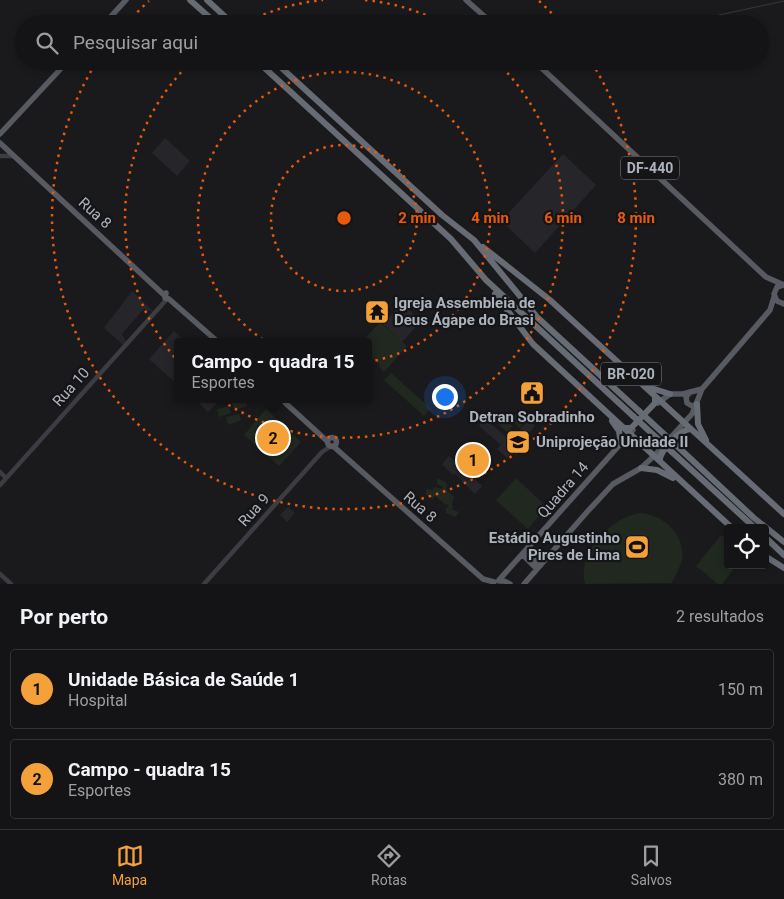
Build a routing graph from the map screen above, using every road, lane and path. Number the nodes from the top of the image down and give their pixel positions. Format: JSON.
{"nodes":[{"id":1,"x":126,"y":0,"type":"edge"},
{"id":2,"x":190,"y":0,"type":"edge"},
{"id":3,"x":207,"y":0,"type":"edge"},
{"id":4,"x":466,"y":0,"type":"edge"},
{"id":5,"x":112,"y":15,"type":"edge"},
{"id":6,"x":207,"y":15,"type":"edge"},
{"id":7,"x":223,"y":15,"type":"edge"},
{"id":8,"x":483,"y":15,"type":"edge"},
{"id":9,"x":60,"y":70,"type":"edge"},
{"id":10,"x":267,"y":70,"type":"edge"},
{"id":11,"x":273,"y":70,"type":"edge"},
{"id":12,"x":283,"y":70,"type":"edge"},
{"id":13,"x":544,"y":70,"type":"edge"},
{"id":14,"x":272,"y":76,"type":"junction"},
{"id":15,"x":0,"y":134,"type":"edge"},
{"id":16,"x":1,"y":145,"type":"edge"},
{"id":17,"x":0,"y":155,"type":"edge"},
{"id":18,"x":12,"y":156,"type":"junction"},
{"id":19,"x":474,"y":240,"type":"junction"},
{"id":20,"x":766,"y":277,"type":"junction"},
{"id":21,"x":486,"y":280,"type":"junction"},
{"id":22,"x":784,"y":285,"type":"edge"},
{"id":23,"x":166,"y":295,"type":"junction"},
{"id":24,"x":774,"y":295,"type":"junction"},
{"id":25,"x":783,"y":304,"type":"edge"},
{"id":26,"x":770,"y":310,"type":"junction"},
{"id":27,"x":213,"y":338,"type":"edge"},
{"id":28,"x":641,"y":383,"type":"junction"},
{"id":29,"x":702,"y":389,"type":"junction"},
{"id":30,"x":690,"y":392,"type":"junction"},
{"id":31,"x":670,"y":394,"type":"junction"},
{"id":32,"x":587,"y":395,"type":"junction"},
{"id":33,"x":659,"y":401,"type":"junction"},
{"id":34,"x":285,"y":403,"type":"edge"},
{"id":35,"x":697,"y":404,"type":"junction"},
{"id":36,"x":684,"y":423,"type":"junction"},
{"id":37,"x":624,"y":428,"type":"junction"},
{"id":38,"x":691,"y":429,"type":"junction"},
{"id":39,"x":630,"y":434,"type":"junction"},
{"id":40,"x":331,"y":443,"type":"junction"},
{"id":41,"x":621,"y":445,"type":"junction"},
{"id":42,"x":713,"y":449,"type":"junction"},
{"id":43,"x":657,"y":459,"type":"junction"},
{"id":44,"x":641,"y":468,"type":"junction"},
{"id":45,"x":0,"y":472,"type":"edge"},
{"id":46,"x":6,"y":478,"type":"junction"},
{"id":47,"x":0,"y":485,"type":"edge"},
{"id":48,"x":696,"y":495,"type":"junction"},
{"id":49,"x":784,"y":514,"type":"edge"},
{"id":50,"x":728,"y":524,"type":"edge"},
{"id":51,"x":751,"y":524,"type":"edge"},
{"id":52,"x":769,"y":541,"type":"edge"},
{"id":53,"x":784,"y":542,"type":"edge"},
{"id":54,"x":524,"y":554,"type":"junction"},
{"id":55,"x":784,"y":554,"type":"edge"},
{"id":56,"x":769,"y":559,"type":"edge"},
{"id":57,"x":539,"y":567,"type":"junction"},
{"id":58,"x":784,"y":568,"type":"edge"},
{"id":59,"x":0,"y":574,"type":"edge"},
{"id":60,"x":484,"y":581,"type":"edge"},
{"id":61,"x":495,"y":582,"type":"edge"},
{"id":62,"x":11,"y":584,"type":"edge"},
{"id":63,"x":204,"y":584,"type":"edge"},
{"id":64,"x":510,"y":584,"type":"edge"},
{"id":65,"x":524,"y":584,"type":"edge"}],
"edges":[{"from":1,"to":5,"type":"main road"},
{"from":2,"to":6,"type":"highway"},
{"from":3,"to":7,"type":"highway"},
{"from":4,"to":8,"type":"main road"},
{"from":9,"to":15,"type":"main road"},
{"from":10,"to":14,"type":"highway","number":"BR-020"},
{"from":11,"to":14,"type":"highway"},
{"from":12,"to":19,"type":"highway","number":"BR-020"},
{"from":13,"to":20,"type":"main road","number":"DF-440"},
{"from":14,"to":21,"type":"highway","number":"BR-020"},
{"from":16,"to":17,"type":"street"},
{"from":16,"to":18,"type":"main road","name":"Rua 8"},
{"from":17,"to":18,"type":"street"},
{"from":18,"to":23,"type":"main road","name":"Rua 8"},
{"from":19,"to":28,"type":"highway","number":"BR-020"},
{"from":19,"to":53,"type":"highway","number":"BR-020","bridge":true},
{"from":20,"to":22,"type":"main road","number":"DF-440"},
{"from":20,"to":24,"type":"main road","number":"DF-440"},
{"from":21,"to":32,"type":"highway","number":"BR-020"},
{"from":21,"to":51,"type":"highway","number":"BR-020","bridge":true},
{"from":22,"to":24,"type":"main road","number":"DF-440"},
{"from":23,"to":27,"type":"main road","name":"Rua 8"},
{"from":23,"to":46,"type":"street","name":"Rua 10"},
{"from":24,"to":25,"type":"main road","number":"DF-440"},
{"from":24,"to":26,"type":"main road"},
{"from":25,"to":26,"type":"main road"},
{"from":26,"to":29,"type":"main road"},
{"from":28,"to":31,"type":"highway"},
{"from":28,"to":33,"type":"highway","number":"BR-020"},
{"from":29,"to":30,"type":"main road"},
{"from":29,"to":35,"type":"main road"},
{"from":30,"to":31,"type":"main road"},
{"from":30,"to":35,"type":"main road"},
{"from":31,"to":33,"type":"main road","name":"Quadra 14"},
{"from":32,"to":37,"type":"highway","number":"BR-020"},
{"from":32,"to":41,"type":"highway"},
{"from":33,"to":36,"type":"highway","number":"BR-020"},
{"from":33,"to":37,"type":"highway"},
{"from":33,"to":39,"type":"main road","name":"Quadra 14"},
{"from":34,"to":40,"type":"main road"},
{"from":35,"to":36,"type":"main road"},
{"from":35,"to":42,"type":"highway"},
{"from":36,"to":38,"type":"highway","number":"BR-020"},
{"from":36,"to":43,"type":"main road"},
{"from":37,"to":39,"type":"highway","number":"BR-020"},
{"from":38,"to":42,"type":"highway","number":"BR-020"},
{"from":38,"to":43,"type":"highway"},
{"from":39,"to":41,"type":"main road","name":"Quadra 14"},
{"from":39,"to":43,"type":"highway","number":"BR-020"},
{"from":40,"to":60,"type":"main road","name":"Rua 8"},
{"from":40,"to":63,"type":"street","name":"Rua 9"},
{"from":41,"to":54,"type":"main road","name":"Quadra 14"},
{"from":42,"to":49,"type":"highway","number":"BR-020"},
{"from":43,"to":44,"type":"main road"},
{"from":43,"to":48,"type":"highway","number":"BR-020"},
{"from":44,"to":48,"type":"highway"},
{"from":44,"to":57,"type":"main road"},
{"from":45,"to":46,"type":"street"},
{"from":46,"to":47,"type":"street","name":"Rua 10"},
{"from":48,"to":50,"type":"highway","number":"BR-020"},
{"from":52,"to":55,"type":"highway"},
{"from":54,"to":57,"type":"main road"},
{"from":54,"to":61,"type":"main road","name":"Quadra 14"},
{"from":56,"to":58,"type":"highway"},
{"from":57,"to":65,"type":"main road"},
{"from":59,"to":62,"type":"street"},
{"from":60,"to":61,"type":"main road","name":"Rua 8"},
{"from":61,"to":64,"type":"main road","name":"Rua 8"}]}
